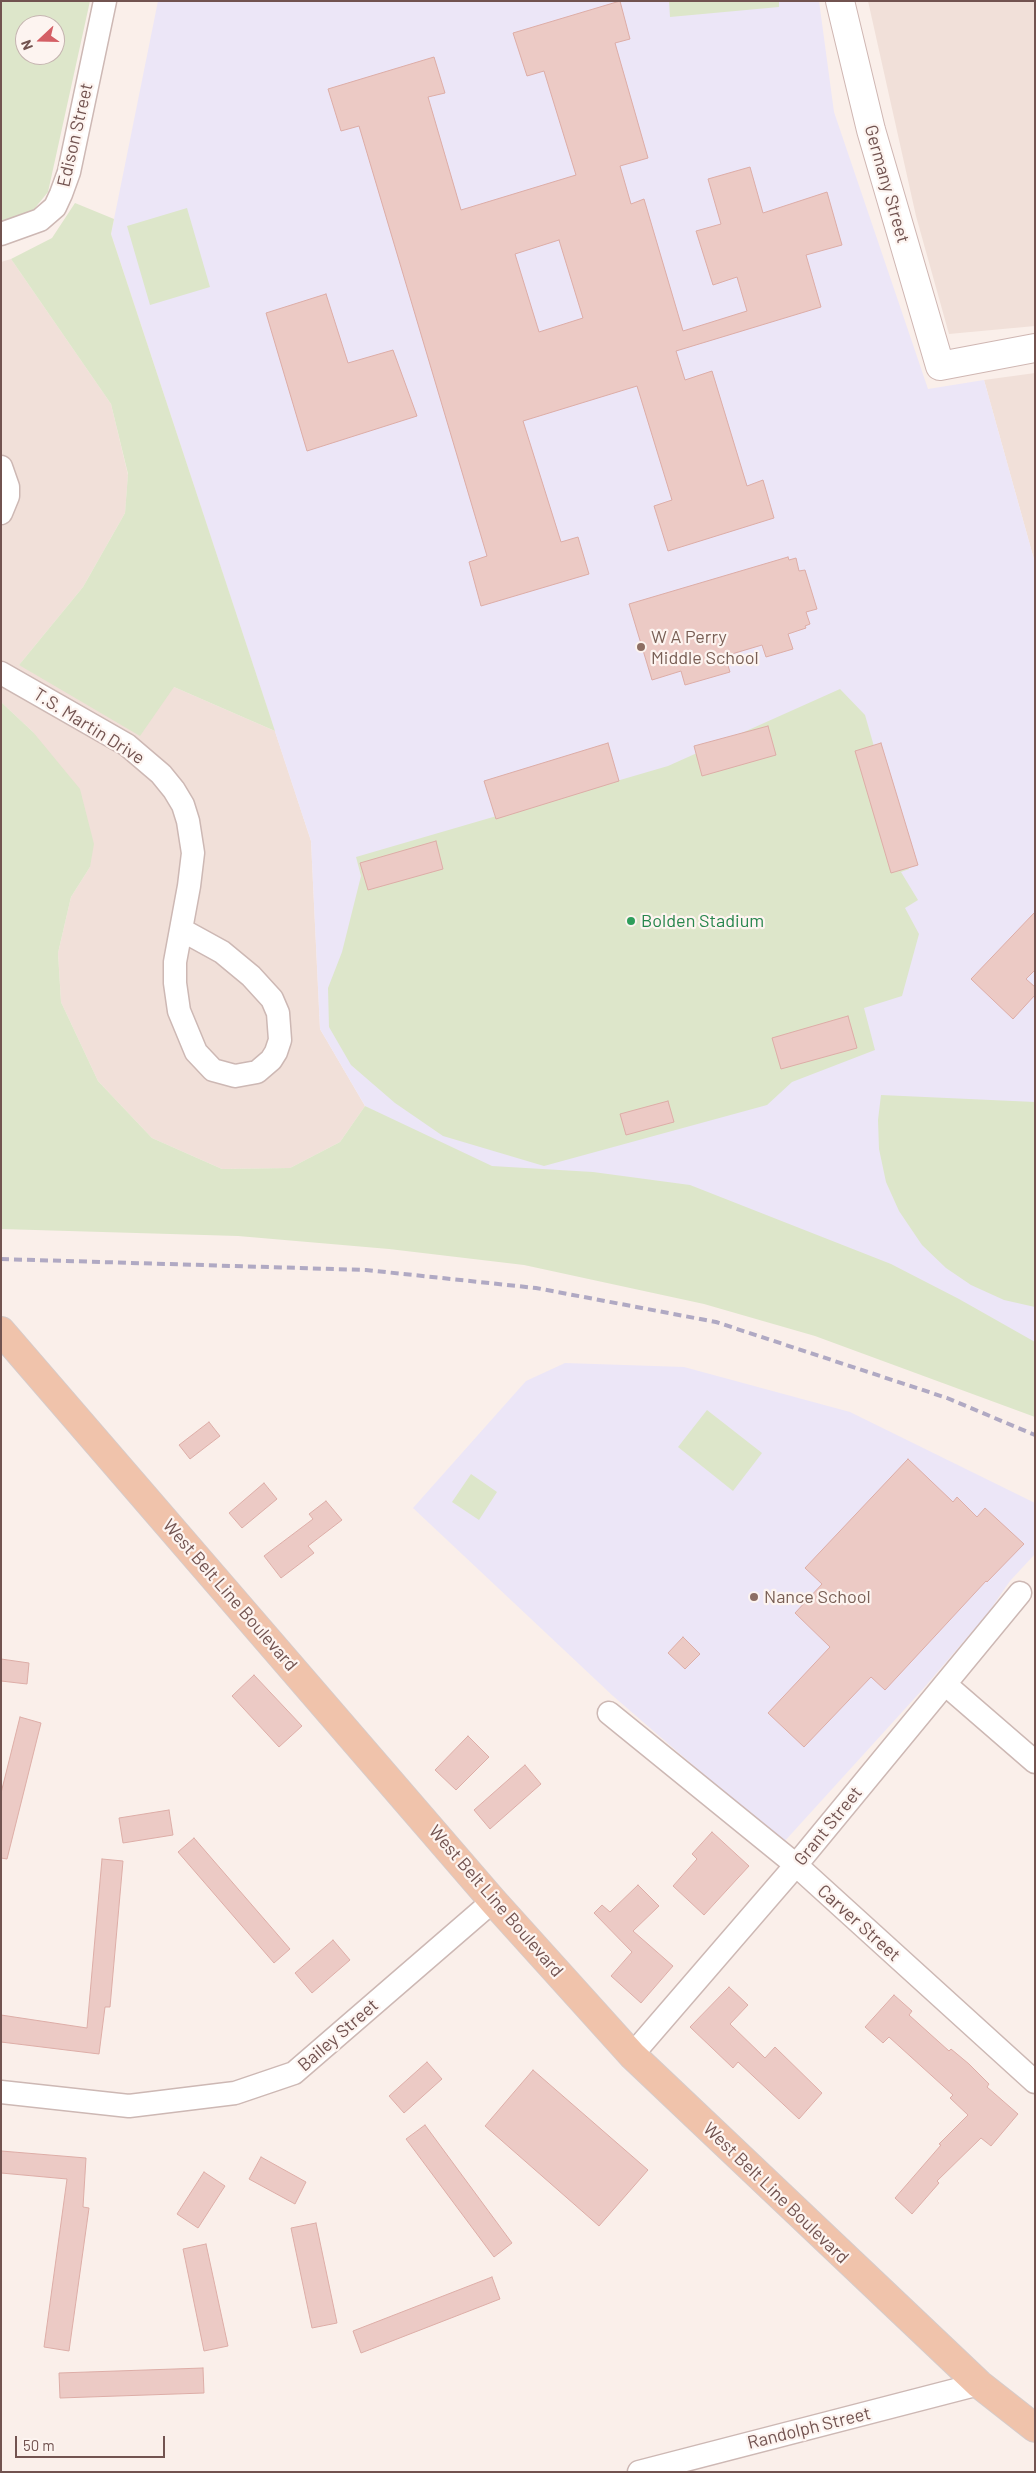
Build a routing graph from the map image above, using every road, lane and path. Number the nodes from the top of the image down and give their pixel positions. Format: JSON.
{"nodes":[{"id":1,"x":105,"y":1,"type":"edge"},
{"id":2,"x":840,"y":1,"type":"edge"},
{"id":3,"x":1,"y":234,"type":"edge"},
{"id":4,"x":1035,"y":348,"type":"edge"},
{"id":5,"x":1,"y":467,"type":"edge"},
{"id":6,"x":1,"y":513,"type":"edge"},
{"id":7,"x":1,"y":673,"type":"edge"},
{"id":8,"x":182,"y":930,"type":"junction"},
{"id":9,"x":1,"y":1331,"type":"edge"},
{"id":10,"x":1020,"y":1593,"type":"dead end"},
{"id":11,"x":945,"y":1684,"type":"junction"},
{"id":12,"x":609,"y":1713,"type":"dead end"},
{"id":13,"x":1035,"y":1762,"type":"edge"},
{"id":14,"x":796,"y":1866,"type":"junction"},
{"id":15,"x":493,"y":1900,"type":"junction"},
{"id":16,"x":632,"y":2055,"type":"junction"},
{"id":17,"x":1035,"y":2082,"type":"edge"},
{"id":18,"x":1,"y":2092,"type":"edge"},
{"id":19,"x":979,"y":2384,"type":"junction"},
{"id":20,"x":1032,"y":2420,"type":"edge"},
{"id":21,"x":638,"y":2472,"type":"edge"}],
"edges":[{"from":1,"to":3,"type":"street","name":"Edison Street"},
{"from":2,"to":4,"type":"street","name":"Germany Street"},
{"from":5,"to":6,"type":"street"},
{"from":7,"to":8,"type":"street","name":"T.S. Martin Drive"},
{"from":8,"to":8,"type":"street","name":"T.S. Martin Drive"},
{"from":9,"to":15,"type":"main road","name":"West Belt Line Boulevard"},
{"from":10,"to":11,"type":"street","name":"Grant Street"},
{"from":11,"to":13,"type":"street"},
{"from":11,"to":14,"type":"street","name":"Grant Street"},
{"from":12,"to":14,"type":"street","name":"Carver Street"},
{"from":14,"to":16,"type":"street","name":"Grant Street"},
{"from":14,"to":17,"type":"street","name":"Carver Street"},
{"from":15,"to":16,"type":"main road","name":"West Belt Line Boulevard"},
{"from":15,"to":18,"type":"street","name":"Bailey Street"},
{"from":16,"to":19,"type":"main road","name":"West Belt Line Boulevard"},
{"from":19,"to":20,"type":"main road","name":"West Belt Line Boulevard"},
{"from":19,"to":21,"type":"street","name":"Randolph Street"}]}
